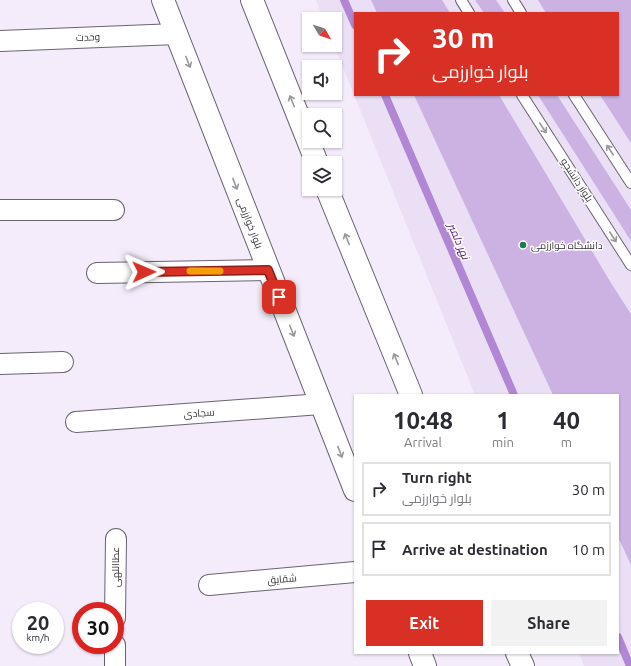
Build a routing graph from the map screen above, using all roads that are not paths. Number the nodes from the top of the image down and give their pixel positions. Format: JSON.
{"nodes":[{"id":1,"x":163,"y":0,"type":"edge"},
{"id":2,"x":252,"y":0,"type":"edge"},
{"id":3,"x":461,"y":0,"type":"edge"},
{"id":4,"x":513,"y":0,"type":"edge"},
{"id":5,"x":468,"y":12,"type":"edge"},
{"id":6,"x":520,"y":12,"type":"edge"},
{"id":7,"x":177,"y":34,"type":"junction"},
{"id":8,"x":0,"y":41,"type":"edge"},
{"id":9,"x":523,"y":96,"type":"edge"},
{"id":10,"x":575,"y":96,"type":"edge"},
{"id":11,"x":314,"y":156,"type":"edge"},
{"id":12,"x":631,"y":182,"type":"edge"},
{"id":13,"x":330,"y":196,"type":"edge"},
{"id":14,"x":0,"y":210,"type":"edge"},
{"id":15,"x":114,"y":210,"type":"dead end"},
{"id":16,"x":631,"y":265,"type":"edge"},
{"id":17,"x":268,"y":270,"type":"junction"},
{"id":18,"x":97,"y":273,"type":"dead end"},
{"id":19,"x":63,"y":362,"type":"dead end"},
{"id":20,"x":0,"y":364,"type":"edge"},
{"id":21,"x":411,"y":394,"type":"edge"},
{"id":22,"x":321,"y":404,"type":"junction"},
{"id":23,"x":76,"y":422,"type":"dead end"},
{"id":24,"x":354,"y":487,"type":"edge"},
{"id":25,"x":116,"y":539,"type":"dead end"},
{"id":26,"x":354,"y":572,"type":"edge"},
{"id":27,"x":209,"y":585,"type":"dead end"},
{"id":28,"x":115,"y":602,"type":"edge"},
{"id":29,"x":115,"y":654,"type":"edge"},
{"id":30,"x":420,"y":654,"type":"edge"},
{"id":31,"x":518,"y":654,"type":"edge"},
{"id":32,"x":115,"y":666,"type":"edge"},
{"id":33,"x":425,"y":666,"type":"edge"},
{"id":34,"x":523,"y":666,"type":"edge"}],
"edges":[{"from":1,"to":7,"type":"main road","name":"بلوار خوارزمی"},
{"from":11,"to":2,"type":"main road","one_way":true},
{"from":3,"to":5,"type":"lane"},
{"from":4,"to":6,"type":"lane"},
{"from":7,"to":8,"type":"street","name":"وحدت"},
{"from":7,"to":17,"type":"main road","name":"بلوار خوارزمی","one_way":true},
{"from":9,"to":16,"type":"lane","name":"بلوار دانشجو","one_way":true},
{"from":12,"to":10,"type":"lane","one_way":true},
{"from":21,"to":13,"type":"main road","one_way":true},
{"from":14,"to":15,"type":"street"},
{"from":17,"to":18,"type":"street"},
{"from":17,"to":22,"type":"main road","name":"بلوار خوارزمی","one_way":true},
{"from":19,"to":20,"type":"street"},
{"from":22,"to":23,"type":"street","name":"سجادی"},
{"from":22,"to":24,"type":"main road","name":"بلوار خوارزمی","one_way":true},
{"from":25,"to":28,"type":"street","name":"عطااللهی"},
{"from":26,"to":27,"type":"street","name":"شقایق"},
{"from":29,"to":32,"type":"street"},
{"from":30,"to":33,"type":"main road"},
{"from":31,"to":34,"type":"main road"}]}
